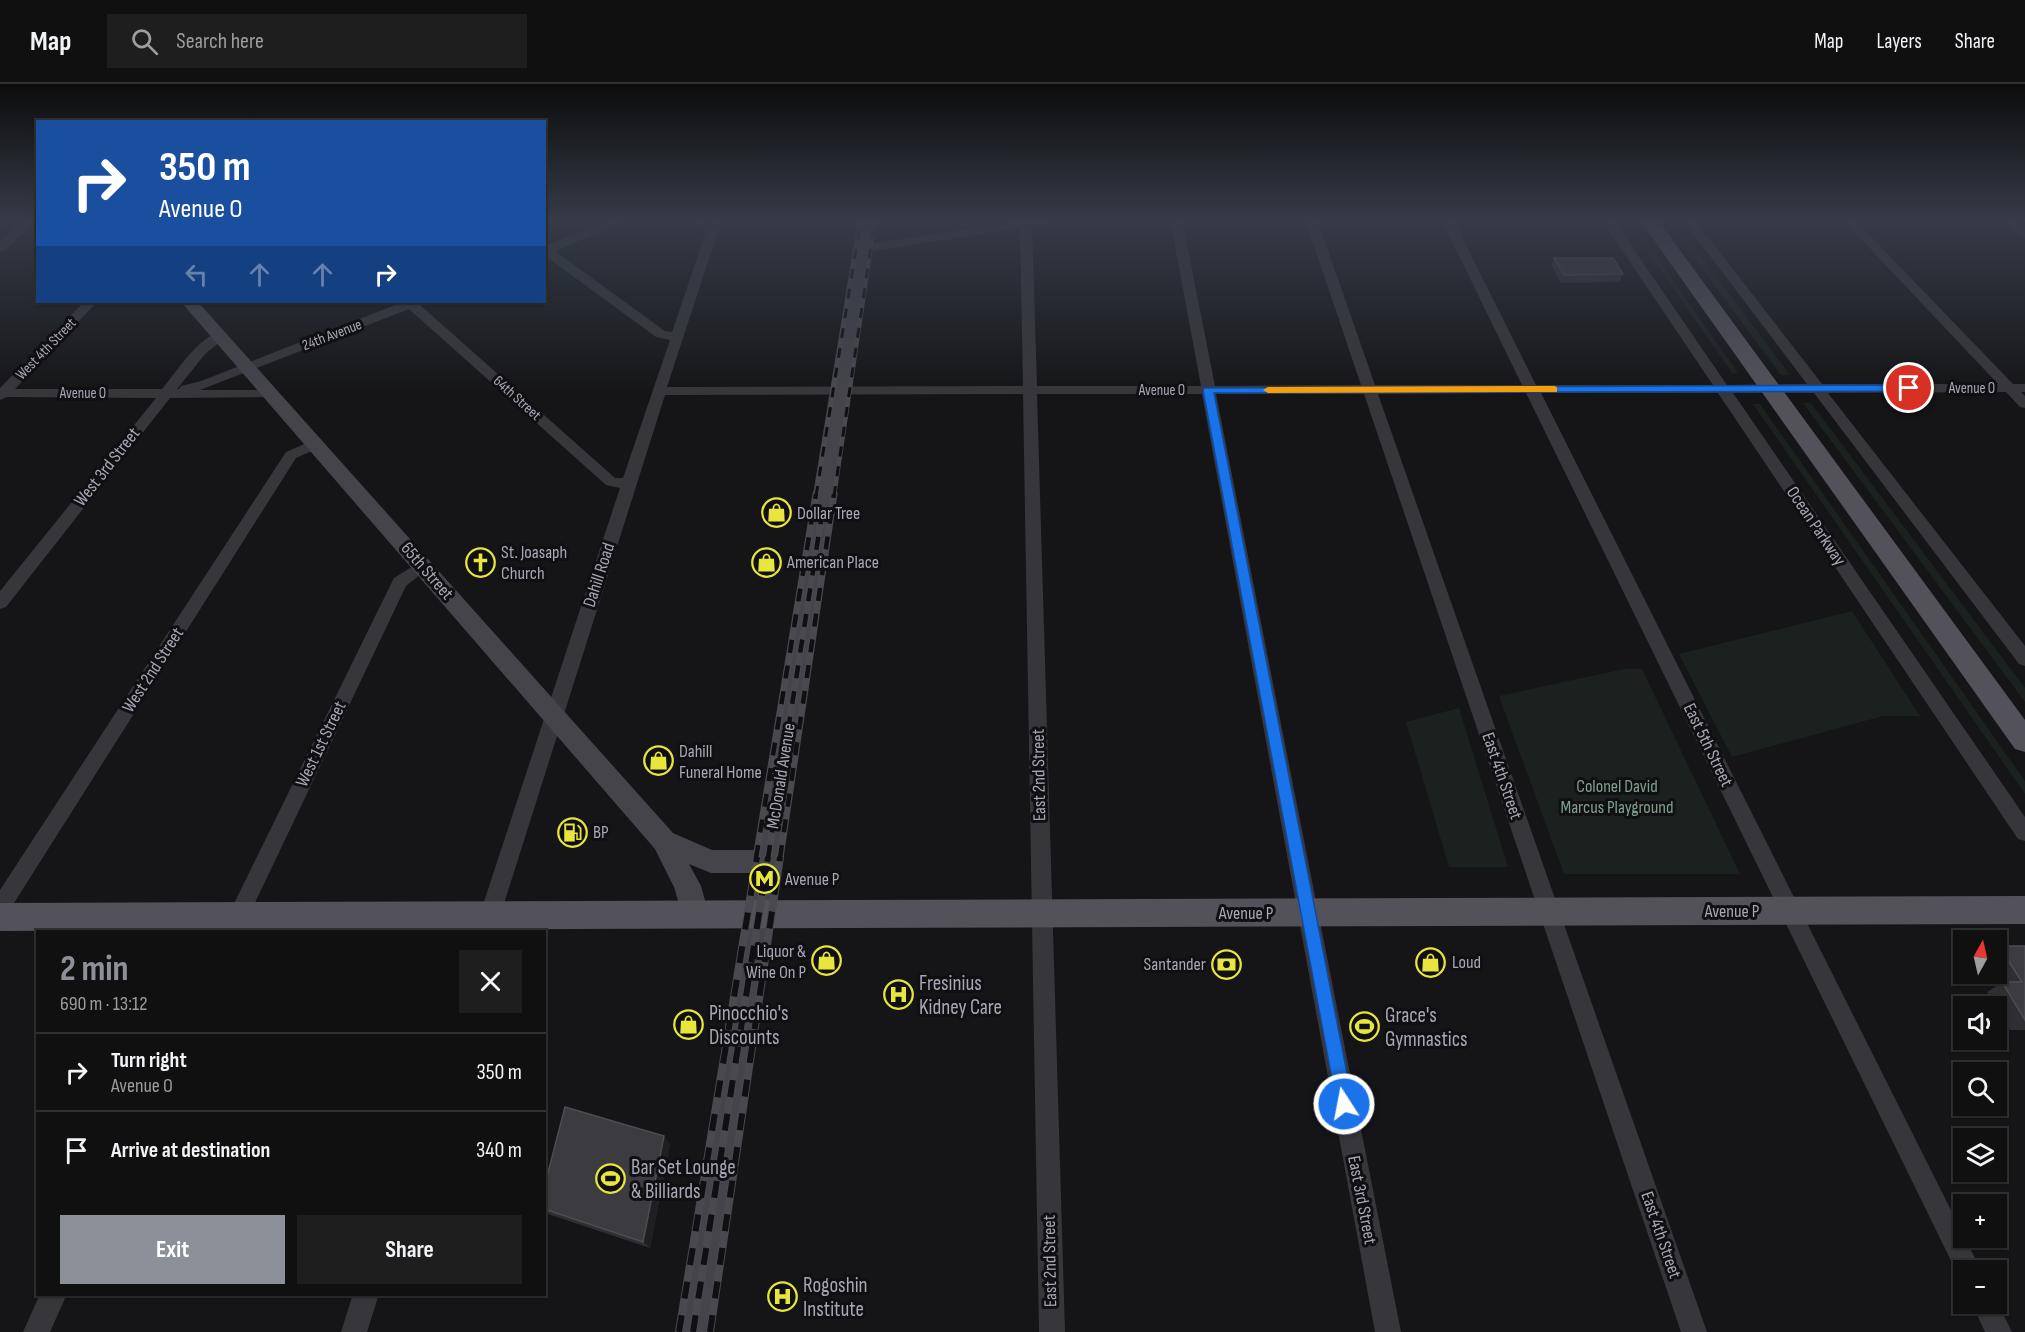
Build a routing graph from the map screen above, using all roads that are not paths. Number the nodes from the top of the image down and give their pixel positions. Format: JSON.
{"nodes":[{"id":1,"x":583,"y":277,"type":"edge"},
{"id":2,"x":696,"y":277,"type":"edge"},
{"id":3,"x":858,"y":277,"type":"edge"},
{"id":4,"x":1027,"y":277,"type":"edge"},
{"id":5,"x":1187,"y":277,"type":"edge"},
{"id":6,"x":1331,"y":277,"type":"edge"},
{"id":7,"x":1476,"y":277,"type":"edge"},
{"id":8,"x":1646,"y":277,"type":"edge"},
{"id":9,"x":1690,"y":277,"type":"edge"},
{"id":10,"x":1733,"y":277,"type":"edge"},
{"id":11,"x":1907,"y":277,"type":"edge"},
{"id":12,"x":90,"y":303,"type":"edge"},
{"id":13,"x":190,"y":303,"type":"edge"},
{"id":14,"x":410,"y":303,"type":"edge"},
{"id":15,"x":413,"y":303,"type":"edge"},
{"id":16,"x":219,"y":336,"type":"junction"},
{"id":17,"x":676,"y":337,"type":"junction"},
{"id":18,"x":248,"y":368,"type":"junction"},
{"id":19,"x":2018,"y":388,"type":"edge"},
{"id":20,"x":1722,"y":389,"type":"junction"},
{"id":21,"x":1771,"y":389,"type":"junction"},
{"id":22,"x":1819,"y":389,"type":"junction"},
{"id":23,"x":1208,"y":390,"type":"junction"},
{"id":24,"x":1370,"y":390,"type":"junction"},
{"id":25,"x":1532,"y":390,"type":"junction"},
{"id":26,"x":659,"y":391,"type":"junction"},
{"id":27,"x":840,"y":391,"type":"junction"},
{"id":28,"x":1030,"y":391,"type":"junction"},
{"id":29,"x":166,"y":392,"type":"junction"},
{"id":30,"x":1,"y":394,"type":"edge"},
{"id":31,"x":270,"y":394,"type":"junction"},
{"id":32,"x":2025,"y":404,"type":"edge"},
{"id":33,"x":316,"y":444,"type":"junction"},
{"id":34,"x":629,"y":484,"type":"junction"},
{"id":35,"x":423,"y":566,"type":"junction"},
{"id":36,"x":0,"y":603,"type":"edge"},
{"id":37,"x":2025,"y":659,"type":"edge"},
{"id":38,"x":552,"y":714,"type":"junction"},
{"id":39,"x":2025,"y":741,"type":"edge"},
{"id":40,"x":2025,"y":834,"type":"edge"},
{"id":41,"x":664,"y":841,"type":"junction"},
{"id":42,"x":768,"y":862,"type":"junction"},
{"id":43,"x":0,"y":908,"type":"edge"},
{"id":44,"x":2025,"y":910,"type":"edge"},
{"id":45,"x":1791,"y":911,"type":"junction"},
{"id":46,"x":1548,"y":912,"type":"junction"},
{"id":47,"x":1307,"y":913,"type":"junction"},
{"id":48,"x":1042,"y":914,"type":"junction"},
{"id":49,"x":695,"y":915,"type":"junction"},
{"id":50,"x":760,"y":915,"type":"junction"},
{"id":51,"x":0,"y":917,"type":"edge"},
{"id":52,"x":233,"y":924,"type":"edge"},
{"id":53,"x":486,"y":924,"type":"edge"},
{"id":54,"x":1964,"y":1260,"type":"edge"},
{"id":55,"x":53,"y":1296,"type":"edge"},
{"id":56,"x":365,"y":1296,"type":"edge"},
{"id":57,"x":1990,"y":1314,"type":"edge"},
{"id":58,"x":36,"y":1332,"type":"edge"},
{"id":59,"x":354,"y":1332,"type":"edge"},
{"id":60,"x":694,"y":1332,"type":"edge"},
{"id":61,"x":1052,"y":1332,"type":"edge"},
{"id":62,"x":1388,"y":1332,"type":"edge"},
{"id":63,"x":1694,"y":1332,"type":"edge"},
{"id":64,"x":1999,"y":1332,"type":"edge"}],
"edges":[{"from":1,"to":17,"type":"street"},
{"from":2,"to":17,"type":"street","name":"Dahill Road"},
{"from":3,"to":27,"type":"main road","name":"McDonald Avenue"},
{"from":4,"to":28,"type":"street","name":"East 2nd Street"},
{"from":5,"to":23,"type":"street","name":"East 3rd Street"},
{"from":6,"to":24,"type":"street","name":"East 4th Street"},
{"from":7,"to":25,"type":"street","name":"East 5th Street"},
{"from":8,"to":20,"type":"street","name":"Ocean Parkway"},
{"from":9,"to":21,"type":"main road"},
{"from":10,"to":22,"type":"street"},
{"from":11,"to":19,"type":"street"},
{"from":12,"to":30,"type":"street","name":"West 4th Street"},
{"from":13,"to":16,"type":"main road","name":"65th Street"},
{"from":14,"to":18,"type":"street","name":"24th Avenue"},
{"from":15,"to":34,"type":"street","name":"64th Street"},
{"from":16,"to":18,"type":"main road","name":"65th Street"},
{"from":16,"to":29,"type":"street","name":"West 3rd Street"},
{"from":17,"to":26,"type":"street","name":"Dahill Road"},
{"from":18,"to":29,"type":"street","name":"Avenue O"},
{"from":18,"to":31,"type":"main road","name":"65th Street"},
{"from":19,"to":22,"type":"street","name":"Avenue O"},
{"from":19,"to":32,"type":"street"},
{"from":20,"to":21,"type":"street","name":"Avenue O"},
{"from":20,"to":25,"type":"street","name":"Avenue O"},
{"from":20,"to":40,"type":"street","name":"Ocean Parkway"},
{"from":21,"to":22,"type":"street","name":"Avenue O"},
{"from":21,"to":39,"type":"main road"},
{"from":22,"to":37,"type":"street"},
{"from":23,"to":24,"type":"street","name":"Avenue O"},
{"from":23,"to":28,"type":"street","name":"Avenue O"},
{"from":23,"to":47,"type":"street","name":"East 3rd Street"},
{"from":24,"to":25,"type":"street","name":"Avenue O"},
{"from":24,"to":46,"type":"street","name":"East 4th Street"},
{"from":25,"to":45,"type":"street","name":"East 5th Street"},
{"from":26,"to":27,"type":"street","name":"Avenue O"},
{"from":26,"to":34,"type":"street","name":"Dahill Road"},
{"from":27,"to":28,"type":"street","name":"Avenue O"},
{"from":27,"to":42,"type":"main road","name":"McDonald Avenue"},
{"from":28,"to":48,"type":"street","name":"East 2nd Street"},
{"from":29,"to":30,"type":"street","name":"Avenue O"},
{"from":29,"to":31,"type":"street","name":"Avenue O"},
{"from":29,"to":36,"type":"street","name":"West 3rd Street"},
{"from":31,"to":33,"type":"main road","name":"65th Street"},
{"from":33,"to":35,"type":"main road","name":"65th Street"},
{"from":33,"to":43,"type":"street","name":"West 2nd Street"},
{"from":34,"to":38,"type":"street","name":"Dahill Road"},
{"from":35,"to":38,"type":"main road","name":"65th Street"},
{"from":35,"to":52,"type":"street","name":"West 1st Street"},
{"from":38,"to":41,"type":"main road","name":"65th Street"},
{"from":38,"to":53,"type":"street","name":"Dahill Road"},
{"from":41,"to":42,"type":"main road","name":"65th Street"},
{"from":41,"to":49,"type":"main road","name":"65th Street"},
{"from":42,"to":50,"type":"main road","name":"McDonald Avenue"},
{"from":44,"to":45,"type":"main road","name":"Avenue P"},
{"from":45,"to":46,"type":"main road","name":"Avenue P"},
{"from":45,"to":54,"type":"street","name":"East 5th Street"},
{"from":46,"to":47,"type":"main road","name":"Avenue P"},
{"from":46,"to":63,"type":"street","name":"East 4th Street"},
{"from":47,"to":48,"type":"main road","name":"Avenue P"},
{"from":47,"to":62,"type":"street","name":"East 3rd Street"},
{"from":48,"to":50,"type":"main road","name":"Avenue P"},
{"from":48,"to":61,"type":"street","name":"East 2nd Street"},
{"from":49,"to":50,"type":"main road","name":"Avenue P"},
{"from":49,"to":53,"type":"main road","name":"Avenue P"},
{"from":50,"to":60,"type":"main road","name":"McDonald Avenue"},
{"from":51,"to":52,"type":"main road","name":"Avenue P"},
{"from":52,"to":53,"type":"main road","name":"Avenue P"},
{"from":55,"to":58,"type":"street"},
{"from":56,"to":59,"type":"street"},
{"from":57,"to":64,"type":"street"}]}
